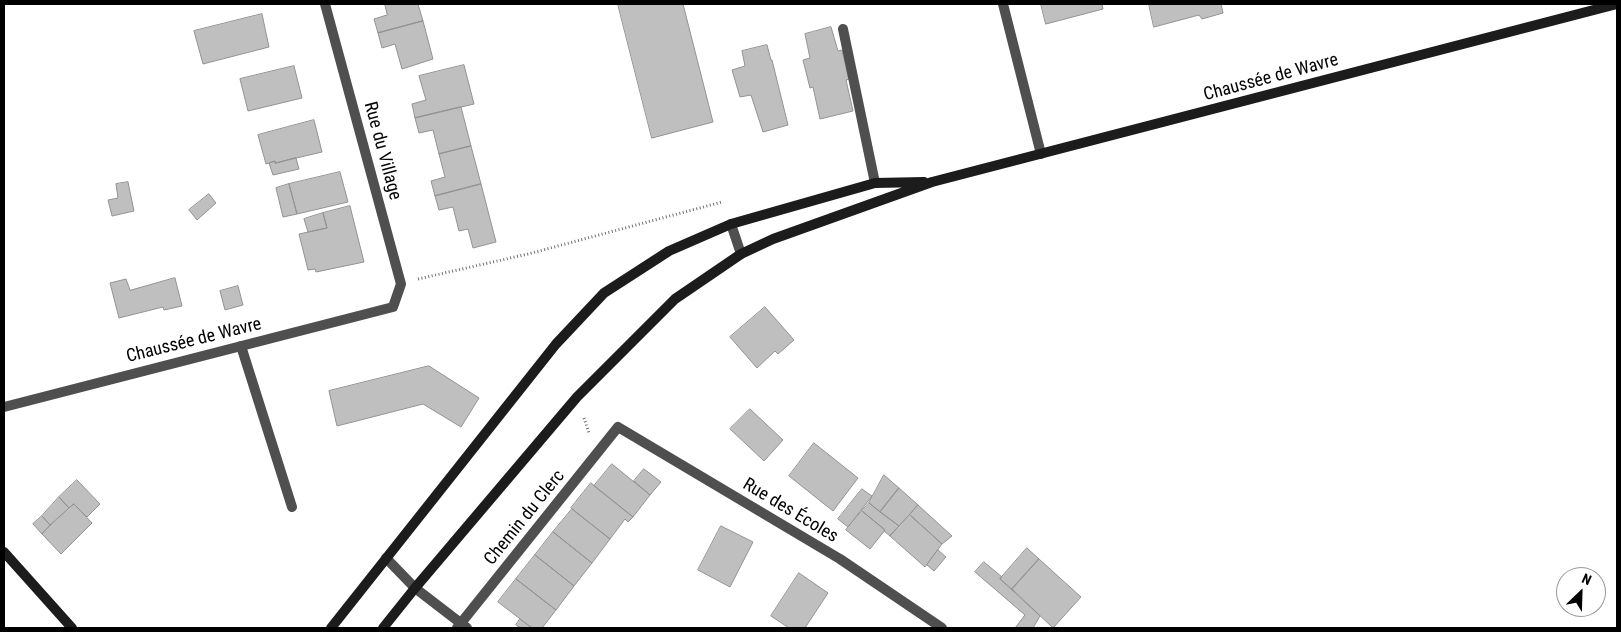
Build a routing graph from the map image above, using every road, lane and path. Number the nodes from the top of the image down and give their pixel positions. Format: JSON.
{"nodes":[{"id":1,"x":325,"y":4,"type":"edge"},
{"id":2,"x":1004,"y":4,"type":"edge"},
{"id":3,"x":1617,"y":4,"type":"edge"},
{"id":4,"x":843,"y":29,"type":"dead end"},
{"id":5,"x":1041,"y":154,"type":"junction"},
{"id":6,"x":932,"y":182,"type":"junction"},
{"id":7,"x":875,"y":184,"type":"junction"},
{"id":8,"x":722,"y":202,"type":"dead end"},
{"id":9,"x":731,"y":224,"type":"junction"},
{"id":10,"x":741,"y":254,"type":"junction"},
{"id":11,"x":401,"y":284,"type":"junction"},
{"id":12,"x":241,"y":346,"type":"junction"},
{"id":13,"x":577,"y":397,"type":"junction"},
{"id":14,"x":4,"y":407,"type":"edge"},
{"id":15,"x":618,"y":428,"type":"joint"},
{"id":16,"x":596,"y":455,"type":"junction"},
{"id":17,"x":292,"y":507,"type":"dead end"},
{"id":18,"x":4,"y":552,"type":"edge"},
{"id":19,"x":386,"y":558,"type":"junction"},
{"id":20,"x":415,"y":588,"type":"junction"},
{"id":21,"x":461,"y":627,"type":"edge"},
{"id":22,"x":72,"y":628,"type":"edge"},
{"id":23,"x":331,"y":628,"type":"edge"},
{"id":24,"x":383,"y":628,"type":"edge"},
{"id":25,"x":942,"y":628,"type":"edge"}],
"edges":[{"from":1,"to":11,"type":"street","name":"Rue du Village"},
{"from":2,"to":5,"type":"street"},
{"from":3,"to":5,"type":"main road","name":"Chaussée de Wavre"},
{"from":4,"to":7,"type":"street"},
{"from":5,"to":6,"type":"main road","name":"Chaussée de Wavre"},
{"from":6,"to":7,"type":"main road"},
{"from":6,"to":10,"type":"main road"},
{"from":7,"to":9,"type":"main road"},
{"from":8,"to":11,"type":"path"},
{"from":9,"to":10,"type":"street"},
{"from":9,"to":19,"type":"main road"},
{"from":10,"to":13,"type":"main road"},
{"from":11,"to":12,"type":"street","name":"Chaussée de Wavre"},
{"from":12,"to":14,"type":"street","name":"Chaussée de Wavre"},
{"from":12,"to":17,"type":"street"},
{"from":13,"to":16,"type":"path"},
{"from":13,"to":20,"type":"main road"},
{"from":15,"to":16,"type":"street","name":"Chemin du Clerc"},
{"from":15,"to":25,"type":"street","name":"Rue des Écoles"},
{"from":16,"to":21,"type":"street","name":"Chemin du Clerc"},
{"from":18,"to":22,"type":"main road"},
{"from":19,"to":20,"type":"street"},
{"from":19,"to":23,"type":"main road"},
{"from":20,"to":21,"type":"street"},
{"from":20,"to":24,"type":"main road"}]}
